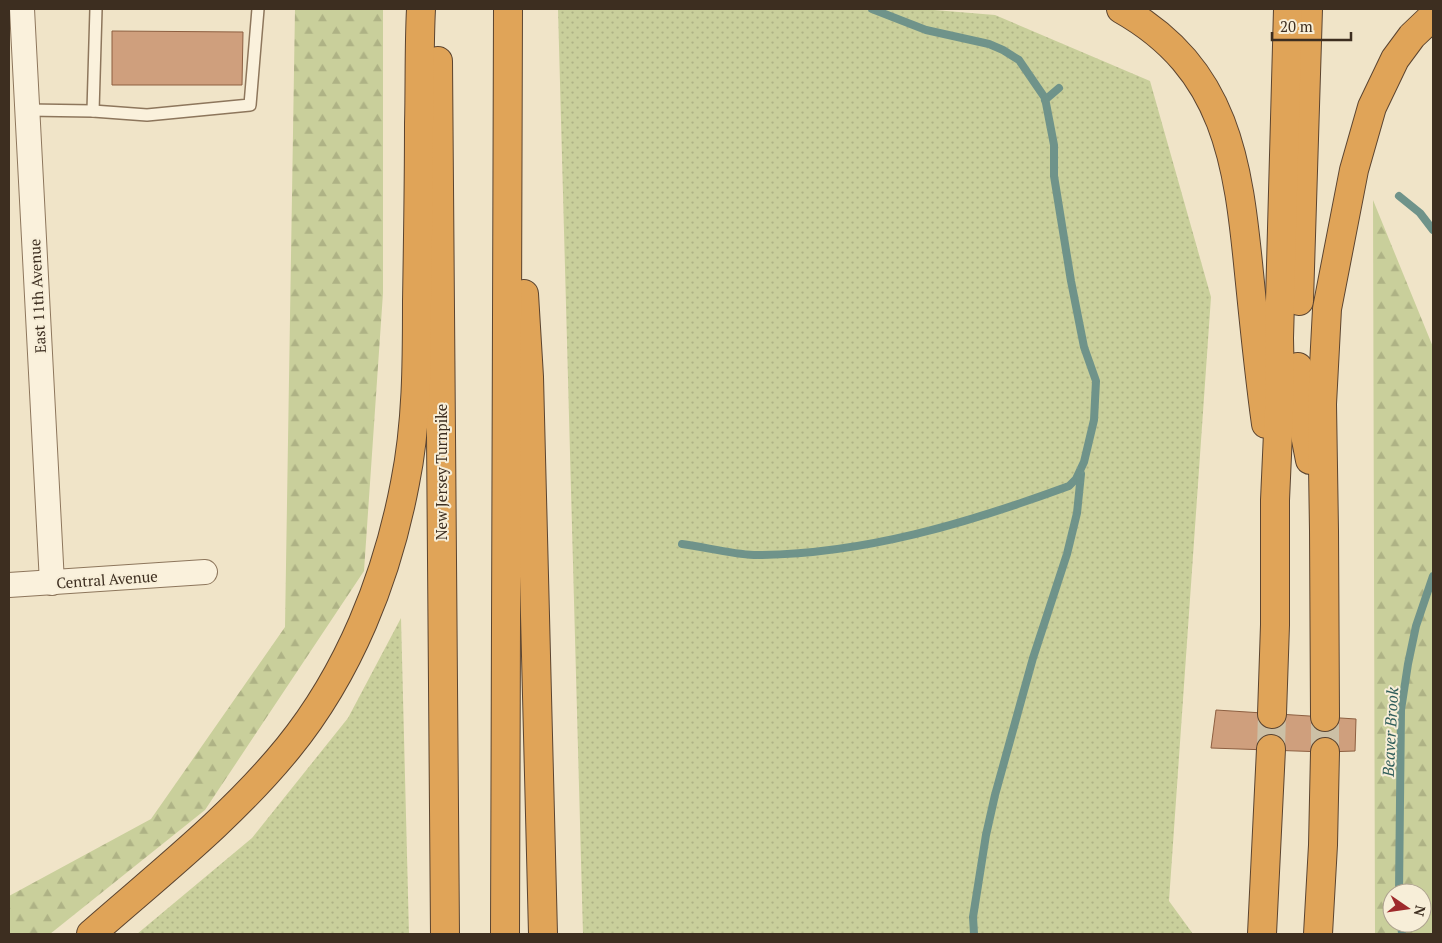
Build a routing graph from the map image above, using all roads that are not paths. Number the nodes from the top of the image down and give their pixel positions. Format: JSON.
{"nodes":[{"id":1,"x":22,"y":9,"type":"edge"},
{"id":2,"x":96,"y":9,"type":"edge"},
{"id":3,"x":258,"y":9,"type":"edge"},
{"id":4,"x":1121,"y":9,"type":"edge"},
{"id":5,"x":1288,"y":9,"type":"edge"},
{"id":6,"x":1308,"y":9,"type":"edge"},
{"id":7,"x":1433,"y":16,"type":"edge"},
{"id":8,"x":508,"y":19,"type":"edge"},
{"id":9,"x":429,"y":20,"type":"edge"},
{"id":10,"x":27,"y":110,"type":"junction"},
{"id":11,"x":93,"y":111,"type":"junction"},
{"id":12,"x":1275,"y":500,"type":"junction"},
{"id":13,"x":1324,"y":530,"type":"junction"},
{"id":14,"x":205,"y":572,"type":"dead end"},
{"id":15,"x":52,"y":583,"type":"junction"},
{"id":16,"x":9,"y":585,"type":"edge"},
{"id":17,"x":1272,"y":714,"type":"tunnel mouth"},
{"id":18,"x":1325,"y":718,"type":"tunnel mouth"},
{"id":19,"x":1271,"y":749,"type":"tunnel mouth"},
{"id":20,"x":1325,"y":752,"type":"tunnel mouth"},
{"id":21,"x":91,"y":934,"type":"edge"},
{"id":22,"x":445,"y":934,"type":"edge"},
{"id":23,"x":504,"y":934,"type":"edge"},
{"id":24,"x":543,"y":934,"type":"edge"},
{"id":25,"x":1262,"y":934,"type":"edge"},
{"id":26,"x":1318,"y":934,"type":"edge"}],
"edges":[{"from":1,"to":10,"type":"street","name":"East 11th Avenue"},
{"from":2,"to":11,"type":"lane"},
{"from":3,"to":11,"type":"lane"},
{"from":4,"to":12,"type":"highway"},
{"from":5,"to":12,"type":"highway"},
{"from":6,"to":13,"type":"highway"},
{"from":7,"to":13,"type":"highway"},
{"from":8,"to":23,"type":"highway"},
{"from":8,"to":24,"type":"highway"},
{"from":9,"to":21,"type":"highway"},
{"from":9,"to":22,"type":"highway","name":"New Jersey Turnpike"},
{"from":10,"to":11,"type":"lane"},
{"from":10,"to":15,"type":"street","name":"East 11th Avenue"},
{"from":12,"to":17,"type":"highway"},
{"from":13,"to":18,"type":"highway"},
{"from":14,"to":15,"type":"street","name":"Central Avenue"},
{"from":15,"to":16,"type":"street","name":"Central Avenue"},
{"from":19,"to":25,"type":"highway"},
{"from":20,"to":26,"type":"highway"}]}
